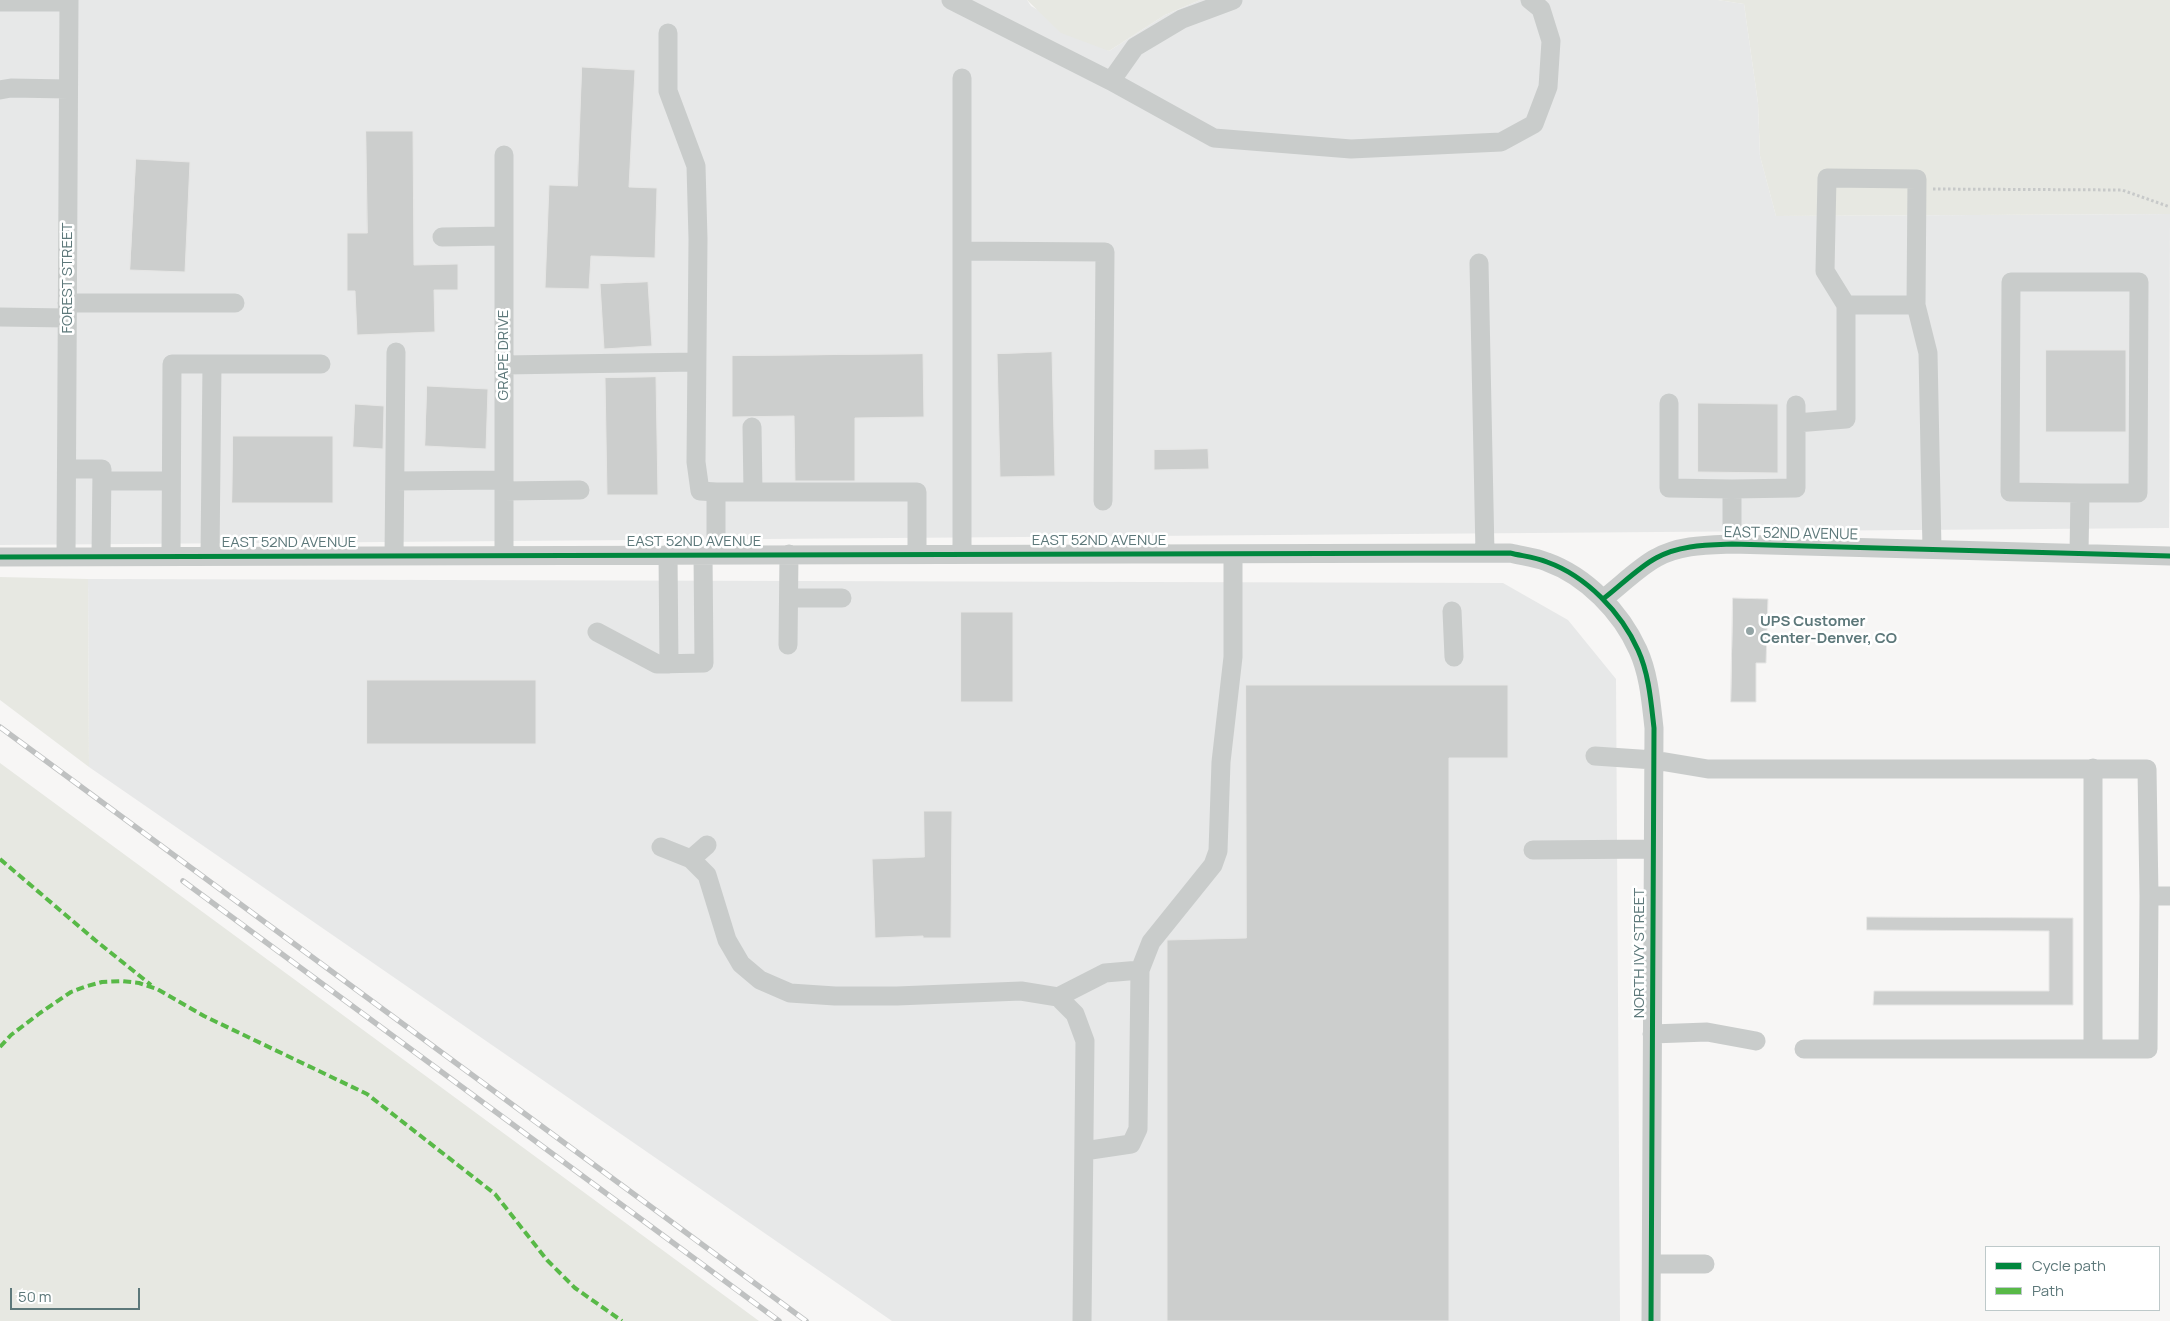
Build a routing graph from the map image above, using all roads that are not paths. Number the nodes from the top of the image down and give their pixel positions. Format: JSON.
{"nodes":[{"id":1,"x":951,"y":0,"type":"edge"},
{"id":2,"x":1233,"y":0,"type":"edge"},
{"id":3,"x":1530,"y":0,"type":"edge"},
{"id":4,"x":69,"y":1,"type":"edge"},
{"id":5,"x":0,"y":2,"type":"edge"},
{"id":6,"x":668,"y":34,"type":"dead end"},
{"id":7,"x":962,"y":78,"type":"dead end"},
{"id":8,"x":1111,"y":81,"type":"junction"},
{"id":9,"x":68,"y":89,"type":"junction"},
{"id":10,"x":0,"y":90,"type":"edge"},
{"id":11,"x":504,"y":155,"type":"dead end"},
{"id":12,"x":504,"y":236,"type":"junction"},
{"id":13,"x":442,"y":237,"type":"dead end"},
{"id":14,"x":962,"y":251,"type":"junction"},
{"id":15,"x":1479,"y":263,"type":"dead end"},
{"id":16,"x":235,"y":303,"type":"dead end"},
{"id":17,"x":1916,"y":305,"type":"junction"},
{"id":18,"x":1846,"y":306,"type":"junction"},
{"id":19,"x":67,"y":310,"type":"junction"},
{"id":20,"x":0,"y":317,"type":"edge"},
{"id":21,"x":396,"y":352,"type":"dead end"},
{"id":22,"x":696,"y":362,"type":"junction"},
{"id":23,"x":212,"y":364,"type":"junction"},
{"id":24,"x":321,"y":364,"type":"dead end"},
{"id":25,"x":504,"y":365,"type":"junction"},
{"id":26,"x":1669,"y":403,"type":"dead end"},
{"id":27,"x":752,"y":427,"type":"dead end"},
{"id":28,"x":67,"y":469,"type":"junction"},
{"id":29,"x":102,"y":481,"type":"junction"},
{"id":30,"x":171,"y":481,"type":"junction"},
{"id":31,"x":395,"y":481,"type":"junction"},
{"id":32,"x":504,"y":486,"type":"junction"},
{"id":33,"x":1732,"y":489,"type":"junction"},
{"id":34,"x":580,"y":490,"type":"dead end"},
{"id":35,"x":716,"y":492,"type":"junction"},
{"id":36,"x":753,"y":492,"type":"junction"},
{"id":37,"x":2080,"y":492,"type":"junction"},
{"id":38,"x":1103,"y":501,"type":"dead end"},
{"id":39,"x":1732,"y":544,"type":"junction"},
{"id":40,"x":1932,"y":549,"type":"junction"},
{"id":41,"x":1485,"y":553,"type":"junction"},
{"id":42,"x":2079,"y":553,"type":"junction"},
{"id":43,"x":668,"y":554,"type":"junction"},
{"id":44,"x":709,"y":554,"type":"junction"},
{"id":45,"x":789,"y":554,"type":"junction"},
{"id":46,"x":917,"y":554,"type":"junction"},
{"id":47,"x":962,"y":554,"type":"junction"},
{"id":48,"x":1233,"y":554,"type":"junction"},
{"id":49,"x":504,"y":555,"type":"junction"},
{"id":50,"x":101,"y":556,"type":"junction"},
{"id":51,"x":171,"y":556,"type":"junction"},
{"id":52,"x":210,"y":556,"type":"junction"},
{"id":53,"x":394,"y":556,"type":"junction"},
{"id":54,"x":2170,"y":556,"type":"edge"},
{"id":55,"x":0,"y":557,"type":"edge"},
{"id":56,"x":66,"y":557,"type":"junction"},
{"id":57,"x":789,"y":598,"type":"junction"},
{"id":58,"x":842,"y":598,"type":"dead end"},
{"id":59,"x":1603,"y":599,"type":"junction"},
{"id":60,"x":1452,"y":611,"type":"dead end"},
{"id":61,"x":597,"y":632,"type":"dead end"},
{"id":62,"x":788,"y":645,"type":"dead end"},
{"id":63,"x":1454,"y":657,"type":"dead end"},
{"id":64,"x":669,"y":664,"type":"junction"},
{"id":65,"x":1596,"y":756,"type":"dead end"},
{"id":66,"x":1654,"y":760,"type":"junction"},
{"id":67,"x":2093,"y":768,"type":"junction"},
{"id":68,"x":707,"y":845,"type":"dead end"},
{"id":69,"x":661,"y":848,"type":"dead end"},
{"id":70,"x":1653,"y":849,"type":"junction"},
{"id":71,"x":1533,"y":850,"type":"dead end"},
{"id":72,"x":691,"y":859,"type":"junction"},
{"id":73,"x":2149,"y":896,"type":"junction"},
{"id":74,"x":2170,"y":896,"type":"edge"},
{"id":75,"x":1140,"y":970,"type":"junction"},
{"id":76,"x":1058,"y":997,"type":"junction"},
{"id":77,"x":1652,"y":1034,"type":"junction"},
{"id":78,"x":1756,"y":1041,"type":"dead end"},
{"id":79,"x":1804,"y":1049,"type":"dead end"},
{"id":80,"x":2093,"y":1049,"type":"junction"},
{"id":81,"x":1084,"y":1151,"type":"junction"},
{"id":82,"x":1652,"y":1264,"type":"junction"},
{"id":83,"x":1705,"y":1264,"type":"dead end"},
{"id":84,"x":1082,"y":1321,"type":"edge"},
{"id":85,"x":1652,"y":1321,"type":"edge"}],
"edges":[{"from":1,"to":8,"type":"street"},
{"from":2,"to":8,"type":"street"},
{"from":3,"to":8,"type":"street"},
{"from":4,"to":5,"type":"street"},
{"from":4,"to":9,"type":"street","name":"FOREST STREET"},
{"from":6,"to":22,"type":"street"},
{"from":7,"to":14,"type":"street"},
{"from":9,"to":10,"type":"street"},
{"from":9,"to":19,"type":"street","name":"FOREST STREET"},
{"from":11,"to":12,"type":"street","name":"GRAPE DRIVE"},
{"from":12,"to":13,"type":"street"},
{"from":12,"to":25,"type":"street","name":"GRAPE DRIVE"},
{"from":14,"to":38,"type":"street"},
{"from":14,"to":47,"type":"street"},
{"from":15,"to":41,"type":"street"},
{"from":16,"to":19,"type":"street"},
{"from":17,"to":18,"type":"street"},
{"from":17,"to":18,"type":"street"},
{"from":17,"to":40,"type":"street"},
{"from":18,"to":33,"type":"street"},
{"from":19,"to":20,"type":"street"},
{"from":19,"to":28,"type":"street","name":"FOREST STREET"},
{"from":21,"to":31,"type":"street"},
{"from":22,"to":25,"type":"street"},
{"from":22,"to":35,"type":"street"},
{"from":23,"to":24,"type":"street"},
{"from":23,"to":30,"type":"street"},
{"from":23,"to":52,"type":"street"},
{"from":25,"to":32,"type":"street","name":"GRAPE DRIVE"},
{"from":26,"to":33,"type":"street"},
{"from":27,"to":36,"type":"street"},
{"from":28,"to":29,"type":"street"},
{"from":28,"to":56,"type":"street","name":"FOREST STREET"},
{"from":29,"to":30,"type":"street"},
{"from":29,"to":50,"type":"street"},
{"from":30,"to":51,"type":"street"},
{"from":31,"to":32,"type":"street"},
{"from":31,"to":53,"type":"street"},
{"from":32,"to":34,"type":"street"},
{"from":32,"to":49,"type":"street","name":"GRAPE DRIVE"},
{"from":33,"to":39,"type":"street"},
{"from":35,"to":36,"type":"street"},
{"from":35,"to":44,"type":"street"},
{"from":36,"to":46,"type":"street"},
{"from":37,"to":37,"type":"street"},
{"from":37,"to":42,"type":"street"},
{"from":39,"to":40,"type":"street","name":"EAST 52ND AVENUE"},
{"from":39,"to":59,"type":"street","name":"EAST 52ND AVENUE"},
{"from":40,"to":42,"type":"street","name":"EAST 52ND AVENUE"},
{"from":41,"to":48,"type":"street","name":"EAST 52ND AVENUE"},
{"from":41,"to":59,"type":"street","name":"EAST 52ND AVENUE"},
{"from":42,"to":54,"type":"street","name":"EAST 52ND AVENUE"},
{"from":43,"to":44,"type":"street","name":"EAST 52ND AVENUE"},
{"from":43,"to":49,"type":"street","name":"EAST 52ND AVENUE"},
{"from":43,"to":64,"type":"street"},
{"from":44,"to":45,"type":"street","name":"EAST 52ND AVENUE"},
{"from":44,"to":64,"type":"street"},
{"from":45,"to":46,"type":"street","name":"EAST 52ND AVENUE"},
{"from":45,"to":57,"type":"street"},
{"from":46,"to":47,"type":"street","name":"EAST 52ND AVENUE"},
{"from":47,"to":48,"type":"street","name":"EAST 52ND AVENUE"},
{"from":48,"to":75,"type":"street"},
{"from":49,"to":53,"type":"street","name":"EAST 52ND AVENUE"},
{"from":50,"to":51,"type":"street","name":"EAST 52ND AVENUE"},
{"from":50,"to":56,"type":"street","name":"EAST 52ND AVENUE"},
{"from":51,"to":52,"type":"street","name":"EAST 52ND AVENUE"},
{"from":52,"to":53,"type":"street","name":"EAST 52ND AVENUE"},
{"from":55,"to":56,"type":"street","name":"EAST 52ND AVENUE"},
{"from":57,"to":58,"type":"street"},
{"from":57,"to":62,"type":"street"},
{"from":59,"to":66,"type":"street","name":"NORTH IVY STREET"},
{"from":60,"to":63,"type":"street"},
{"from":61,"to":64,"type":"street"},
{"from":65,"to":66,"type":"street"},
{"from":66,"to":67,"type":"street"},
{"from":66,"to":70,"type":"street","name":"NORTH IVY STREET"},
{"from":67,"to":73,"type":"street"},
{"from":67,"to":80,"type":"street"},
{"from":68,"to":72,"type":"street"},
{"from":69,"to":72,"type":"street"},
{"from":70,"to":71,"type":"street"},
{"from":70,"to":77,"type":"street","name":"NORTH IVY STREET"},
{"from":72,"to":76,"type":"street"},
{"from":73,"to":74,"type":"street"},
{"from":73,"to":80,"type":"street"},
{"from":75,"to":76,"type":"street"},
{"from":75,"to":81,"type":"street"},
{"from":76,"to":81,"type":"street"},
{"from":77,"to":78,"type":"street"},
{"from":77,"to":82,"type":"street","name":"NORTH IVY STREET"},
{"from":79,"to":80,"type":"street"},
{"from":81,"to":84,"type":"street"},
{"from":82,"to":83,"type":"street"},
{"from":82,"to":85,"type":"street","name":"NORTH IVY STREET"}]}
